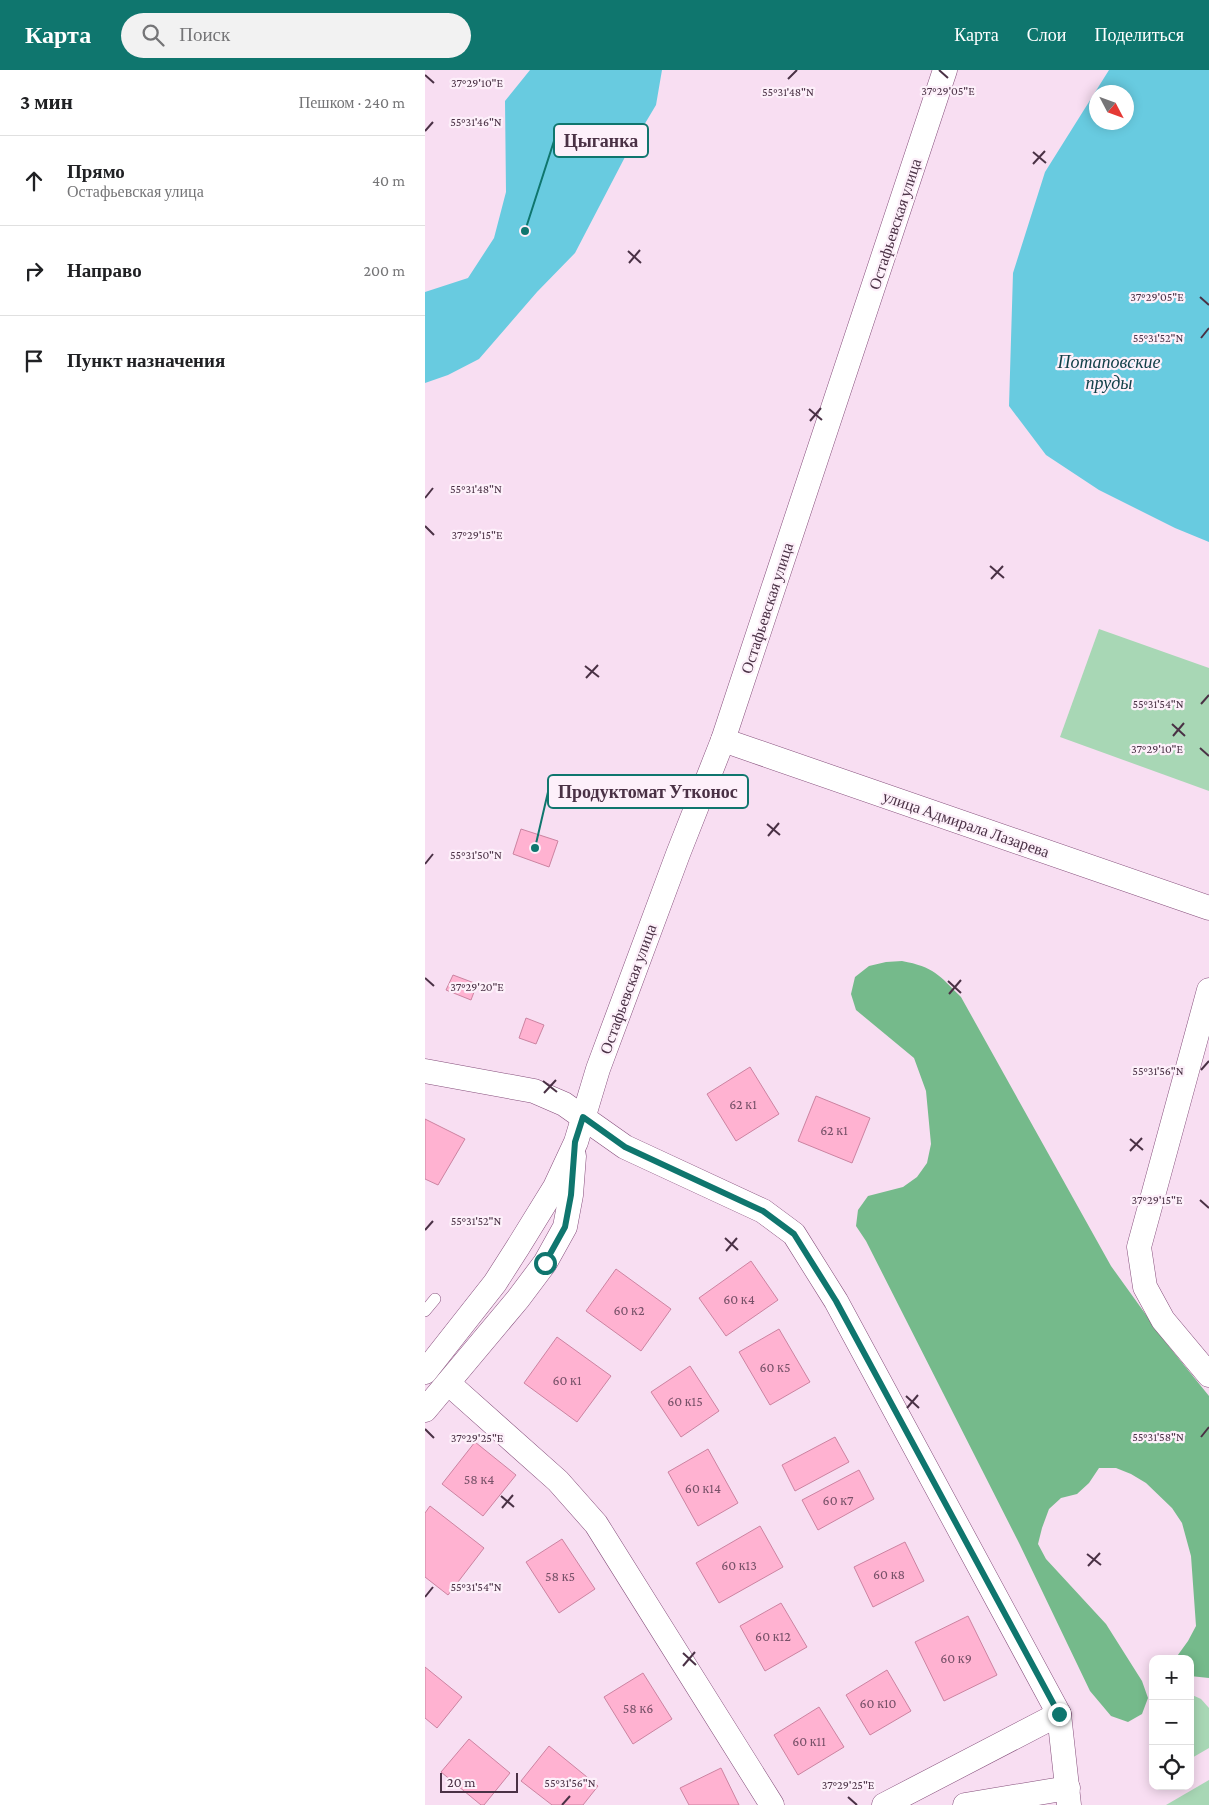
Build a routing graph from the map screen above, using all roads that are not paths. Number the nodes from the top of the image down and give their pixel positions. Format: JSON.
{"nodes":[{"id":1,"x":945,"y":70,"type":"edge"},
{"id":2,"x":723,"y":740,"type":"junction"},
{"id":3,"x":1209,"y":908,"type":"edge"},
{"id":4,"x":1209,"y":990,"type":"edge"},
{"id":5,"x":425,"y":1071,"type":"edge"},
{"id":6,"x":583,"y":1117,"type":"junction"},
{"id":7,"x":575,"y":1142,"type":"junction"},
{"id":8,"x":435,"y":1299,"type":"dead end"},
{"id":9,"x":425,"y":1311,"type":"edge"},
{"id":10,"x":425,"y":1372,"type":"edge"},
{"id":11,"x":1209,"y":1375,"type":"edge"},
{"id":12,"x":448,"y":1383,"type":"junction"},
{"id":13,"x":425,"y":1410,"type":"edge"},
{"id":14,"x":1059,"y":1714,"type":"junction"},
{"id":15,"x":1068,"y":1796,"type":"edge"},
{"id":16,"x":772,"y":1805,"type":"edge"},
{"id":17,"x":884,"y":1805,"type":"edge"},
{"id":18,"x":965,"y":1805,"type":"edge"}],
"edges":[{"from":1,"to":2,"type":"street","name":"Остафьевская улица"},
{"from":2,"to":3,"type":"street","name":"улица Адмирала Лазарева"},
{"from":2,"to":6,"type":"street","name":"Остафьевская улица"},
{"from":4,"to":11,"type":"street"},
{"from":5,"to":6,"type":"street"},
{"from":6,"to":7,"type":"street","name":"Остафьевская улица"},
{"from":6,"to":14,"type":"street"},
{"from":7,"to":10,"type":"street","name":"Остафьевская улица"},
{"from":7,"to":12,"type":"street","name":"Остафьевская улица"},
{"from":8,"to":9,"type":"lane"},
{"from":12,"to":13,"type":"street","name":"Остафьевская улица"},
{"from":12,"to":16,"type":"street"},
{"from":14,"to":15,"type":"street"},
{"from":14,"to":17,"type":"street"},
{"from":15,"to":18,"type":"street"}]}
